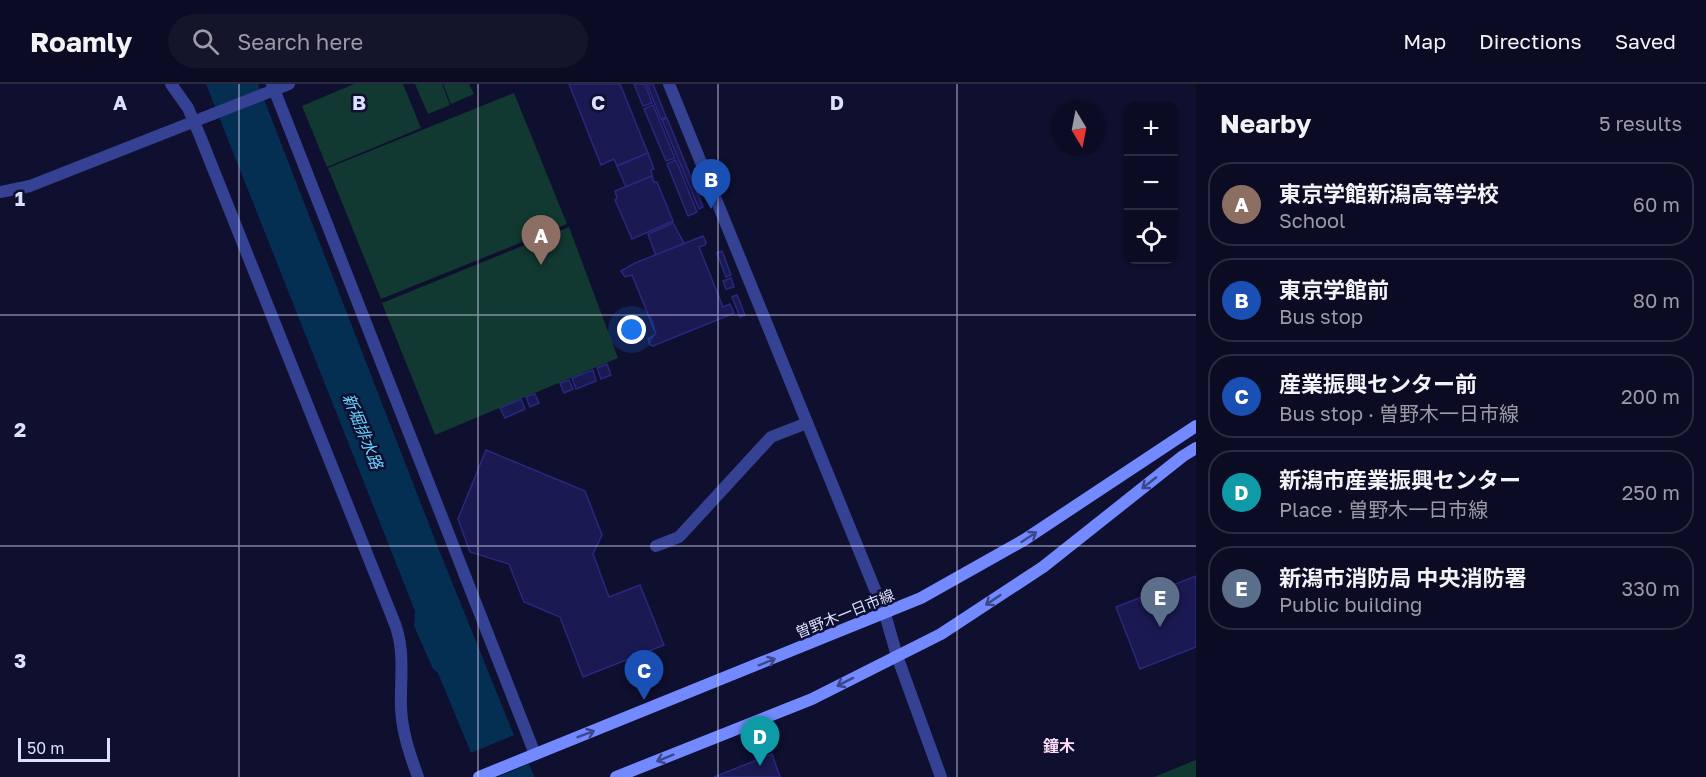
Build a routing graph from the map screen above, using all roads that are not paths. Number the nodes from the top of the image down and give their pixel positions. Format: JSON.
{"nodes":[{"id":1,"x":171,"y":84,"type":"edge"},
{"id":2,"x":289,"y":84,"type":"edge"},
{"id":3,"x":669,"y":84,"type":"edge"},
{"id":4,"x":270,"y":89,"type":"edge"},
{"id":5,"x":193,"y":121,"type":"junction"},
{"id":6,"x":0,"y":192,"type":"edge"},
{"id":7,"x":807,"y":423,"type":"junction"},
{"id":8,"x":1196,"y":426,"type":"edge"},
{"id":9,"x":1196,"y":448,"type":"edge"},
{"id":10,"x":656,"y":546,"type":"dead end"},
{"id":11,"x":885,"y":614,"type":"junction"},
{"id":12,"x":897,"y":656,"type":"junction"},
{"id":13,"x":533,"y":754,"type":"junction"},
{"id":14,"x":418,"y":777,"type":"edge"},
{"id":15,"x":479,"y":777,"type":"edge"},
{"id":16,"x":615,"y":777,"type":"edge"},
{"id":17,"x":941,"y":777,"type":"edge"}],
"edges":[{"from":1,"to":5,"type":"street"},
{"from":2,"to":4,"type":"street"},
{"from":3,"to":7,"type":"street"},
{"from":4,"to":5,"type":"street"},
{"from":4,"to":13,"type":"street"},
{"from":5,"to":6,"type":"street"},
{"from":5,"to":14,"type":"street"},
{"from":7,"to":10,"type":"street"},
{"from":7,"to":11,"type":"street"},
{"from":11,"to":8,"type":"main road","name":"曽野木一日市線","one_way":true},
{"from":9,"to":12,"type":"main road","one_way":true},
{"from":11,"to":12,"type":"street"},
{"from":13,"to":11,"type":"main road","name":"曽野木一日市線","one_way":true},
{"from":12,"to":16,"type":"main road","one_way":true},
{"from":12,"to":17,"type":"street"},
{"from":13,"to":15,"type":"main road","name":"曽野木一日市線"}]}
